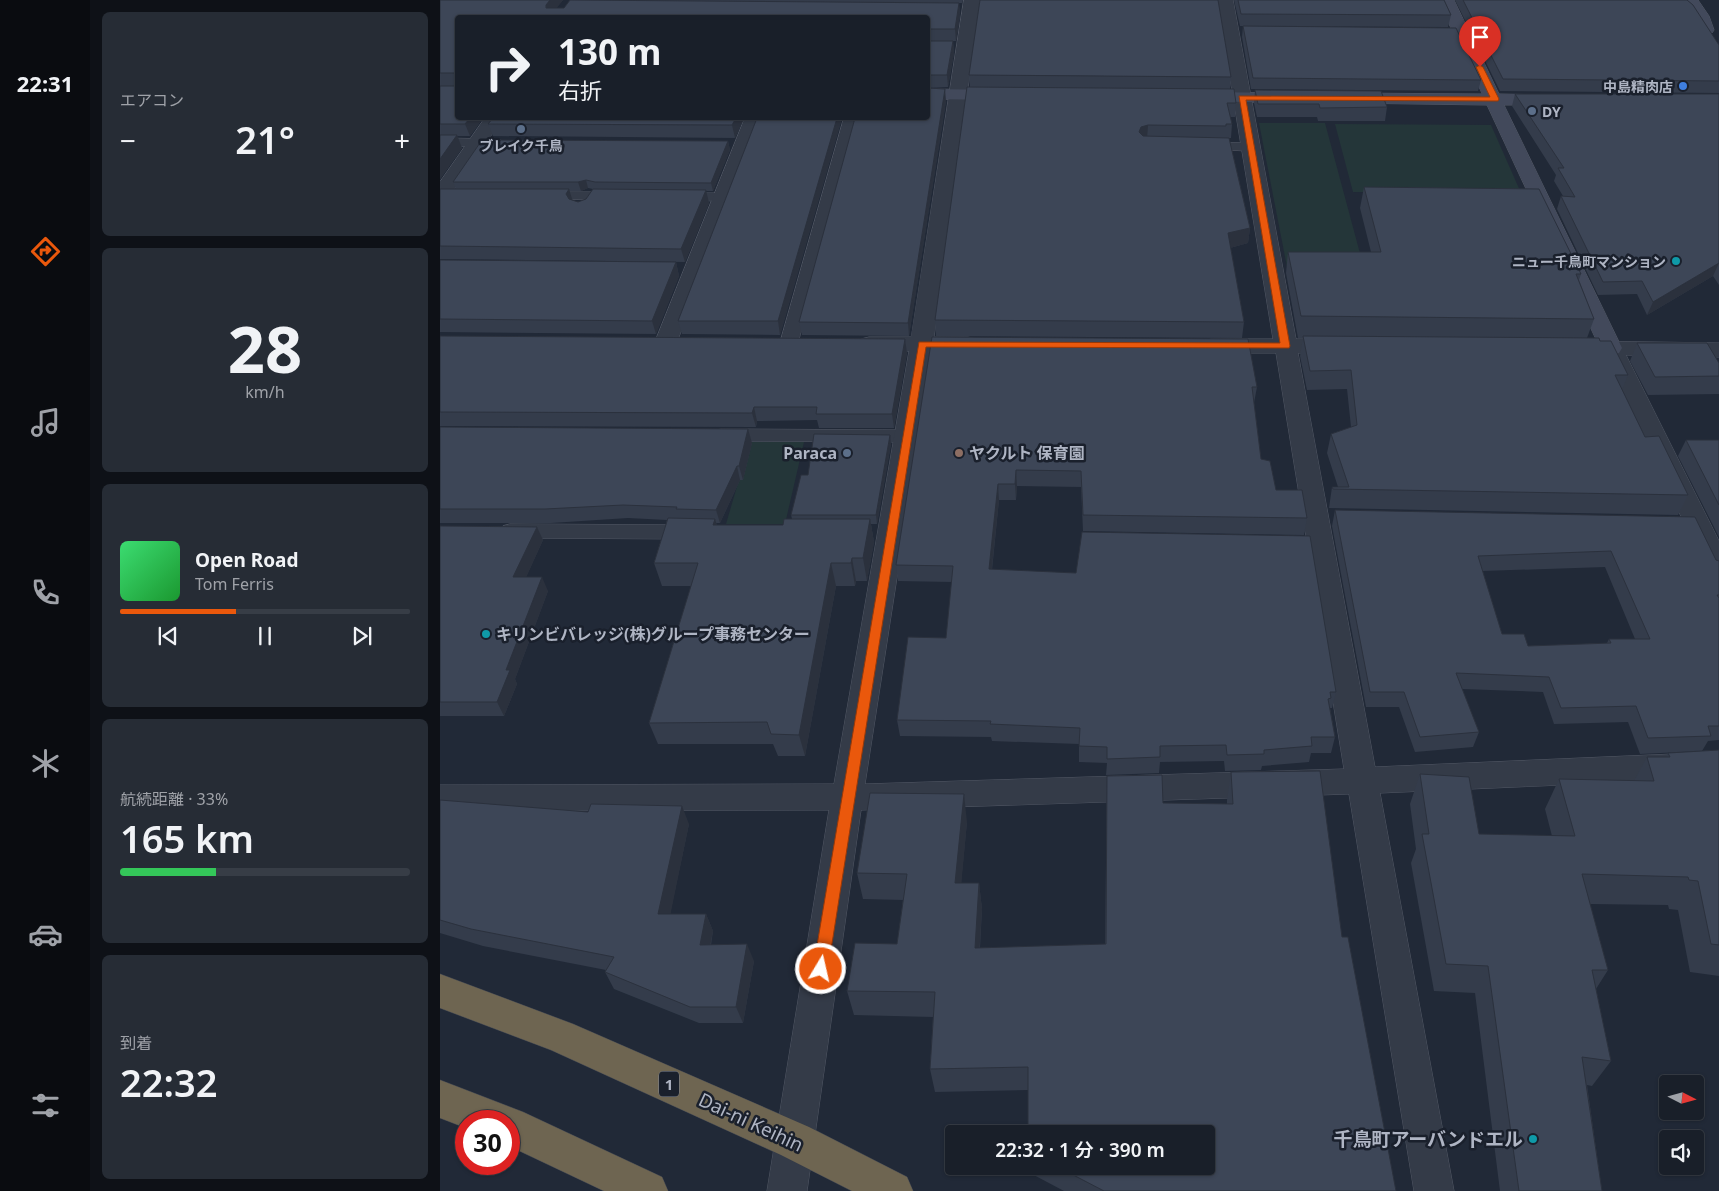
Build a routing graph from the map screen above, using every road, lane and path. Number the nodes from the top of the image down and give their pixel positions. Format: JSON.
{"nodes":[{"id":1,"x":1224,"y":0,"type":"edge"},
{"id":2,"x":1446,"y":0,"type":"edge"},
{"id":3,"x":1690,"y":0,"type":"edge"},
{"id":4,"x":968,"y":6,"type":"edge"},
{"id":5,"x":1706,"y":30,"type":"edge"},
{"id":6,"x":1444,"y":33,"type":"edge"},
{"id":7,"x":1464,"y":33,"type":"junction"},
{"id":8,"x":930,"y":94,"type":"edge"},
{"id":9,"x":957,"y":95,"type":"junction"},
{"id":10,"x":1017,"y":95,"type":"edge"},
{"id":11,"x":1186,"y":97,"type":"edge"},
{"id":12,"x":1242,"y":98,"type":"junction"},
{"id":13,"x":1309,"y":98,"type":"edge"},
{"id":14,"x":1329,"y":98,"type":"edge"},
{"id":15,"x":1495,"y":99,"type":"junction"},
{"id":16,"x":1564,"y":100,"type":"edge"},
{"id":17,"x":493,"y":120,"type":"edge"},
{"id":18,"x":752,"y":120,"type":"edge"},
{"id":19,"x":849,"y":120,"type":"edge"},
{"id":20,"x":440,"y":142,"type":"edge"},
{"id":21,"x":478,"y":143,"type":"junction"},
{"id":22,"x":508,"y":143,"type":"edge"},
{"id":23,"x":1184,"y":146,"type":"edge"},
{"id":24,"x":1250,"y":147,"type":"junction"},
{"id":25,"x":446,"y":200,"type":"edge"},
{"id":26,"x":531,"y":202,"type":"edge"},
{"id":27,"x":633,"y":202,"type":"edge"},
{"id":28,"x":667,"y":203,"type":"edge"},
{"id":29,"x":720,"y":203,"type":"junction"},
{"id":30,"x":666,"y":342,"type":"edge"},
{"id":31,"x":789,"y":343,"type":"edge"},
{"id":32,"x":848,"y":344,"type":"edge"},
{"id":33,"x":922,"y":344,"type":"junction"},
{"id":34,"x":988,"y":344,"type":"edge"},
{"id":35,"x":1193,"y":346,"type":"edge"},
{"id":36,"x":1286,"y":346,"type":"junction"},
{"id":37,"x":1363,"y":347,"type":"edge"},
{"id":38,"x":1565,"y":348,"type":"edge"},
{"id":39,"x":1611,"y":348,"type":"junction"},
{"id":40,"x":1719,"y":350,"type":"edge"},
{"id":41,"x":707,"y":435,"type":"edge"},
{"id":42,"x":908,"y":436,"type":"junction"},
{"id":43,"x":490,"y":531,"type":"edge"},
{"id":44,"x":707,"y":532,"type":"edge"},
{"id":45,"x":1719,"y":568,"type":"edge"},
{"id":46,"x":1719,"y":765,"type":"edge"},
{"id":47,"x":1362,"y":781,"type":"junction"},
{"id":48,"x":440,"y":798,"type":"edge"},
{"id":49,"x":847,"y":798,"type":"junction"},
{"id":50,"x":440,"y":991,"type":"edge"},
{"id":51,"x":440,"y":1099,"type":"edge"},
{"id":52,"x":468,"y":1110,"type":"edge"},
{"id":53,"x":520,"y":1131,"type":"edge"},
{"id":54,"x":795,"y":1141,"type":"junction"},
{"id":55,"x":648,"y":1191,"type":"edge"},
{"id":56,"x":787,"y":1191,"type":"edge"},
{"id":57,"x":893,"y":1191,"type":"edge"},
{"id":58,"x":1434,"y":1191,"type":"edge"}],
"edges":[{"from":1,"to":12,"type":"street"},
{"from":2,"to":7,"type":"street"},
{"from":3,"to":5,"type":"street"},
{"from":4,"to":9,"type":"street"},
{"from":6,"to":7,"type":"lane"},
{"from":7,"to":15,"type":"street"},
{"from":8,"to":9,"type":"street"},
{"from":9,"to":10,"type":"street"},
{"from":9,"to":33,"type":"street"},
{"from":11,"to":12,"type":"street"},
{"from":12,"to":13,"type":"street"},
{"from":12,"to":24,"type":"street"},
{"from":14,"to":15,"type":"street"},
{"from":15,"to":16,"type":"street"},
{"from":15,"to":39,"type":"street"},
{"from":17,"to":21,"type":"street"},
{"from":18,"to":29,"type":"street"},
{"from":19,"to":31,"type":"lane"},
{"from":20,"to":21,"type":"lane"},
{"from":21,"to":22,"type":"lane"},
{"from":21,"to":25,"type":"street"},
{"from":23,"to":24,"type":"lane"},
{"from":24,"to":36,"type":"street"},
{"from":26,"to":27,"type":"lane"},
{"from":28,"to":29,"type":"lane"},
{"from":29,"to":30,"type":"street"},
{"from":32,"to":33,"type":"street"},
{"from":33,"to":34,"type":"street"},
{"from":33,"to":42,"type":"street"},
{"from":35,"to":36,"type":"street"},
{"from":36,"to":37,"type":"street"},
{"from":36,"to":47,"type":"street"},
{"from":38,"to":39,"type":"street"},
{"from":39,"to":40,"type":"street"},
{"from":39,"to":45,"type":"street"},
{"from":41,"to":42,"type":"lane"},
{"from":42,"to":49,"type":"street"},
{"from":43,"to":44,"type":"lane"},
{"from":46,"to":47,"type":"street"},
{"from":47,"to":49,"type":"street"},
{"from":47,"to":58,"type":"street"},
{"from":48,"to":49,"type":"street"},
{"from":49,"to":54,"type":"street"},
{"from":50,"to":54,"type":"highway","name":"Dai-ni Keihin","number":"1"},
{"from":51,"to":52,"type":"highway"},
{"from":53,"to":55,"type":"highway"},
{"from":54,"to":56,"type":"street"},
{"from":54,"to":57,"type":"highway","name":"Dai-ni Keihin","number":"1"}]}
